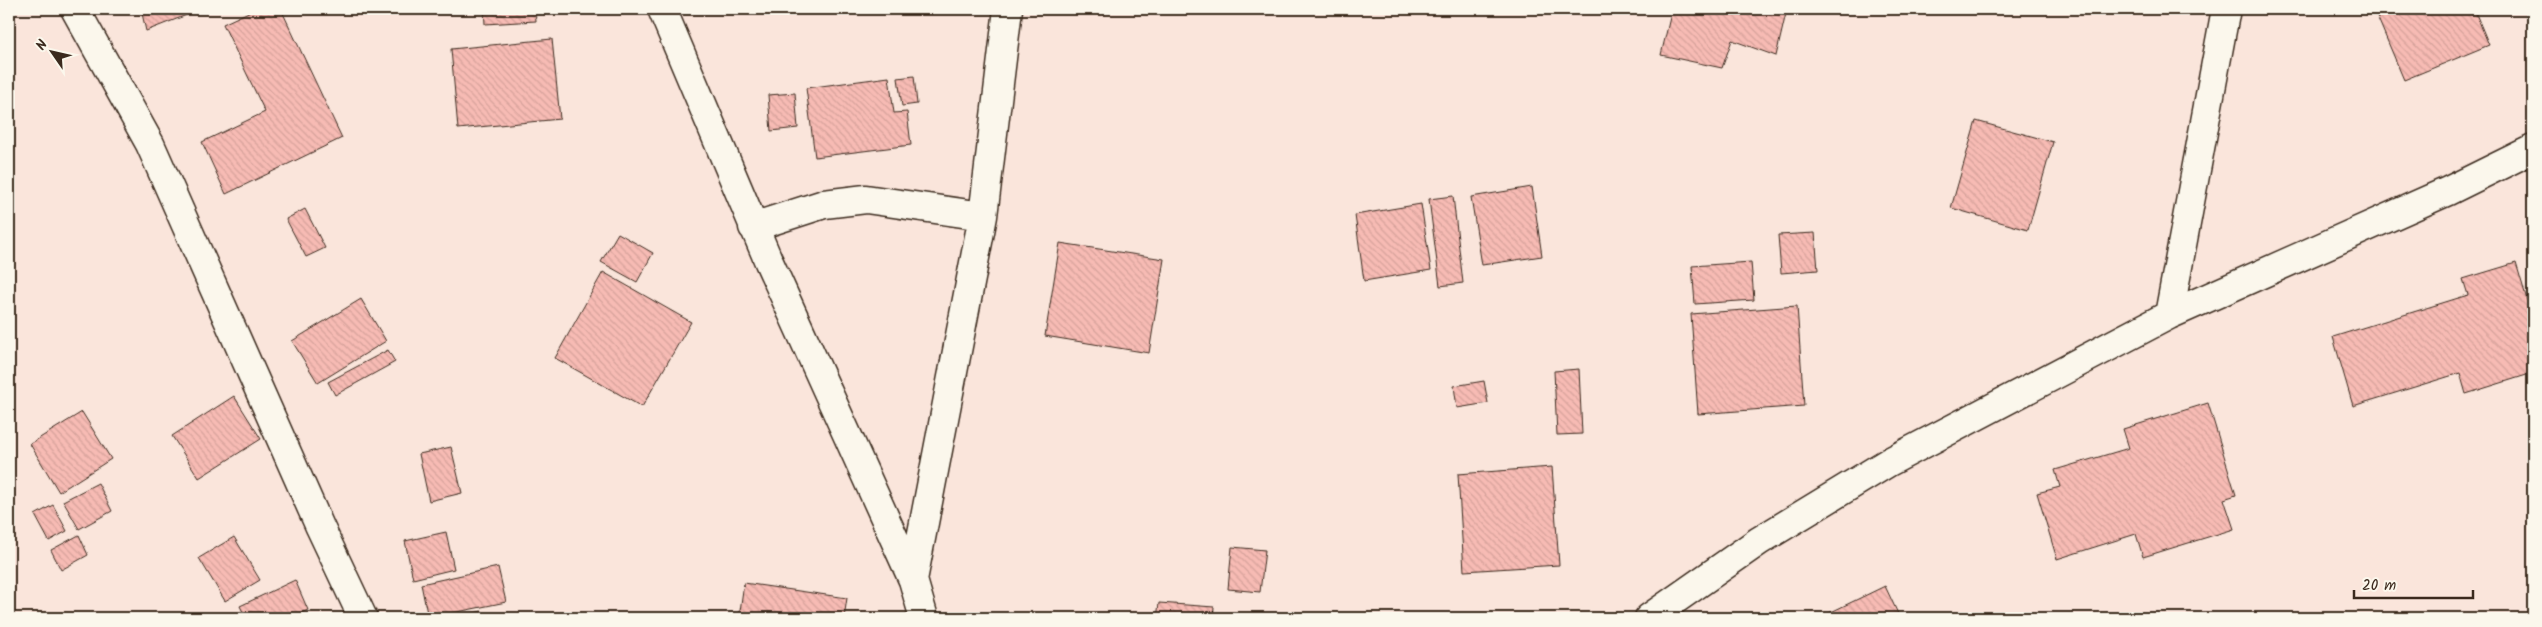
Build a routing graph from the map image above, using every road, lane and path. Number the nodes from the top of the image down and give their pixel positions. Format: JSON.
{"nodes":[{"id":1,"x":75,"y":9,"type":"edge"},
{"id":2,"x":662,"y":9,"type":"edge"},
{"id":3,"x":1008,"y":9,"type":"edge"},
{"id":4,"x":2226,"y":9,"type":"edge"},
{"id":5,"x":2533,"y":150,"type":"edge"},
{"id":6,"x":983,"y":216,"type":"junction"},
{"id":7,"x":754,"y":226,"type":"junction"},
{"id":8,"x":2169,"y":315,"type":"junction"},
{"id":9,"x":913,"y":580,"type":"junction"},
{"id":10,"x":363,"y":618,"type":"edge"},
{"id":11,"x":924,"y":618,"type":"edge"},
{"id":12,"x":1649,"y":618,"type":"edge"}],
"edges":[{"from":1,"to":10,"type":"street"},
{"from":2,"to":7,"type":"street"},
{"from":3,"to":6,"type":"street"},
{"from":4,"to":8,"type":"street"},
{"from":5,"to":8,"type":"street"},
{"from":6,"to":7,"type":"street"},
{"from":6,"to":9,"type":"street"},
{"from":7,"to":9,"type":"street"},
{"from":8,"to":12,"type":"street"},
{"from":9,"to":11,"type":"street"}]}
